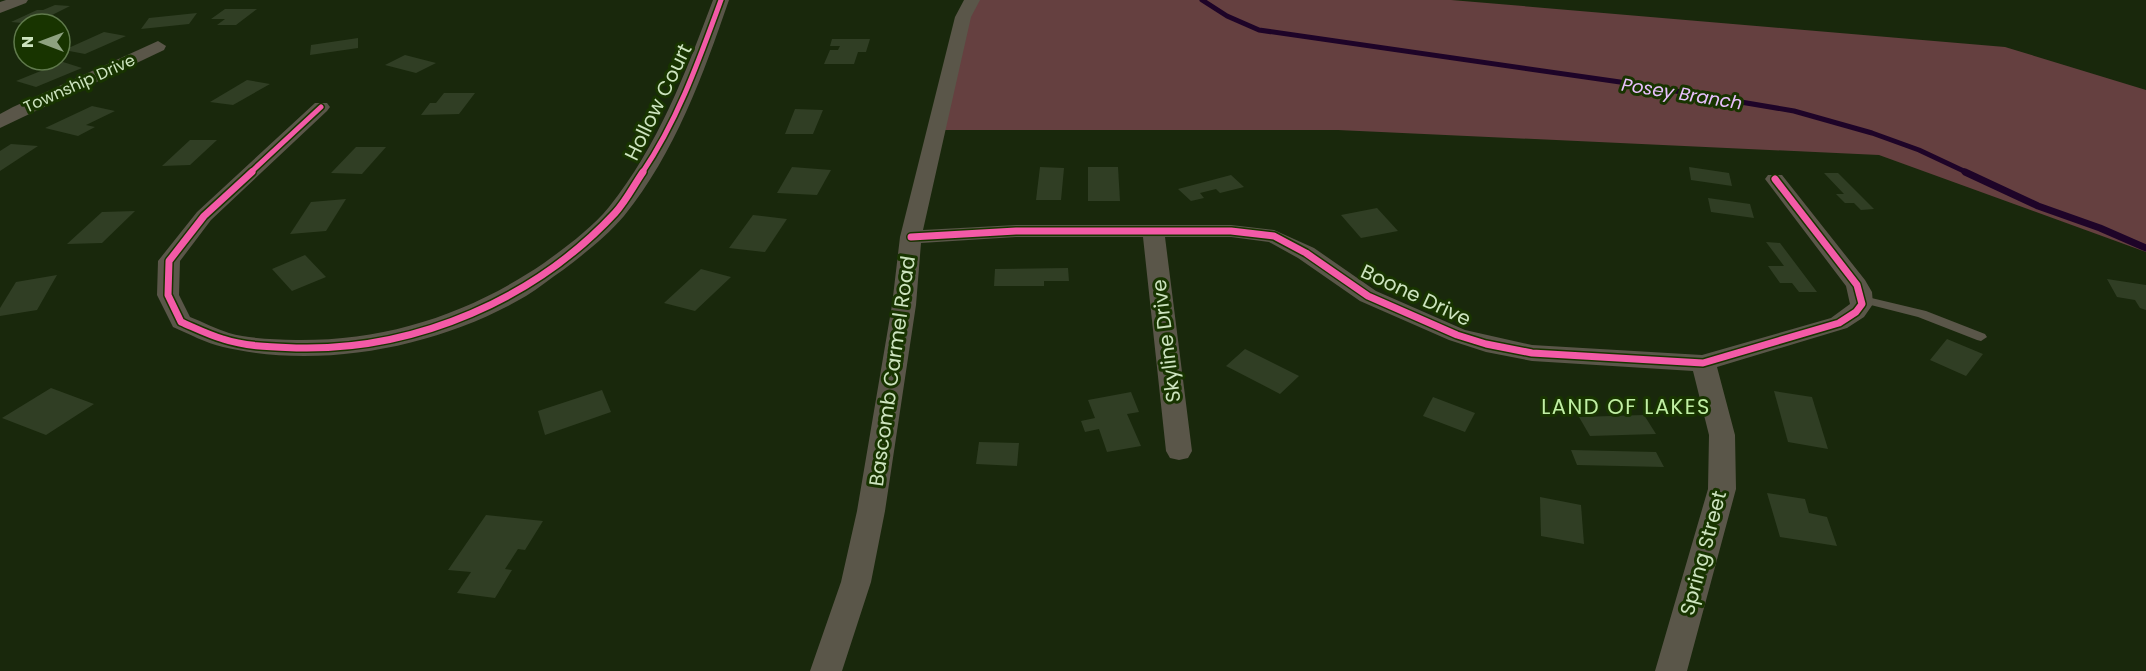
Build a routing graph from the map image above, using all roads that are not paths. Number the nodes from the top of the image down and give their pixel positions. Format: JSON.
{"nodes":[{"id":1,"x":20,"y":0,"type":"edge"},
{"id":2,"x":721,"y":0,"type":"edge"},
{"id":3,"x":972,"y":0,"type":"edge"},
{"id":4,"x":0,"y":8,"type":"edge"},
{"id":5,"x":158,"y":46,"type":"dead end"},
{"id":6,"x":321,"y":107,"type":"dead end"},
{"id":7,"x":0,"y":122,"type":"edge"},
{"id":8,"x":1774,"y":179,"type":"dead end"},
{"id":9,"x":1152,"y":231,"type":"junction"},
{"id":10,"x":911,"y":237,"type":"junction"},
{"id":11,"x":1863,"y":300,"type":"junction"},
{"id":12,"x":1981,"y":337,"type":"dead end"},
{"id":13,"x":1703,"y":363,"type":"junction"},
{"id":14,"x":1179,"y":451,"type":"dead end"},
{"id":15,"x":826,"y":671,"type":"edge"},
{"id":16,"x":1671,"y":671,"type":"edge"}],
"edges":[{"from":1,"to":4,"type":"street"},
{"from":2,"to":6,"type":"street","name":"Hollow Court"},
{"from":3,"to":10,"type":"street","name":"Bascomb Carmel Road"},
{"from":5,"to":7,"type":"street","name":"Township Drive"},
{"from":8,"to":11,"type":"street"},
{"from":9,"to":10,"type":"street","name":"Boone Drive"},
{"from":9,"to":13,"type":"street","name":"Boone Drive"},
{"from":9,"to":14,"type":"street","name":"Skyline Drive"},
{"from":10,"to":15,"type":"street","name":"Bascomb Carmel Road"},
{"from":11,"to":12,"type":"lane"},
{"from":11,"to":13,"type":"street","name":"Boone Drive"},
{"from":13,"to":16,"type":"street","name":"Spring Street"}]}
